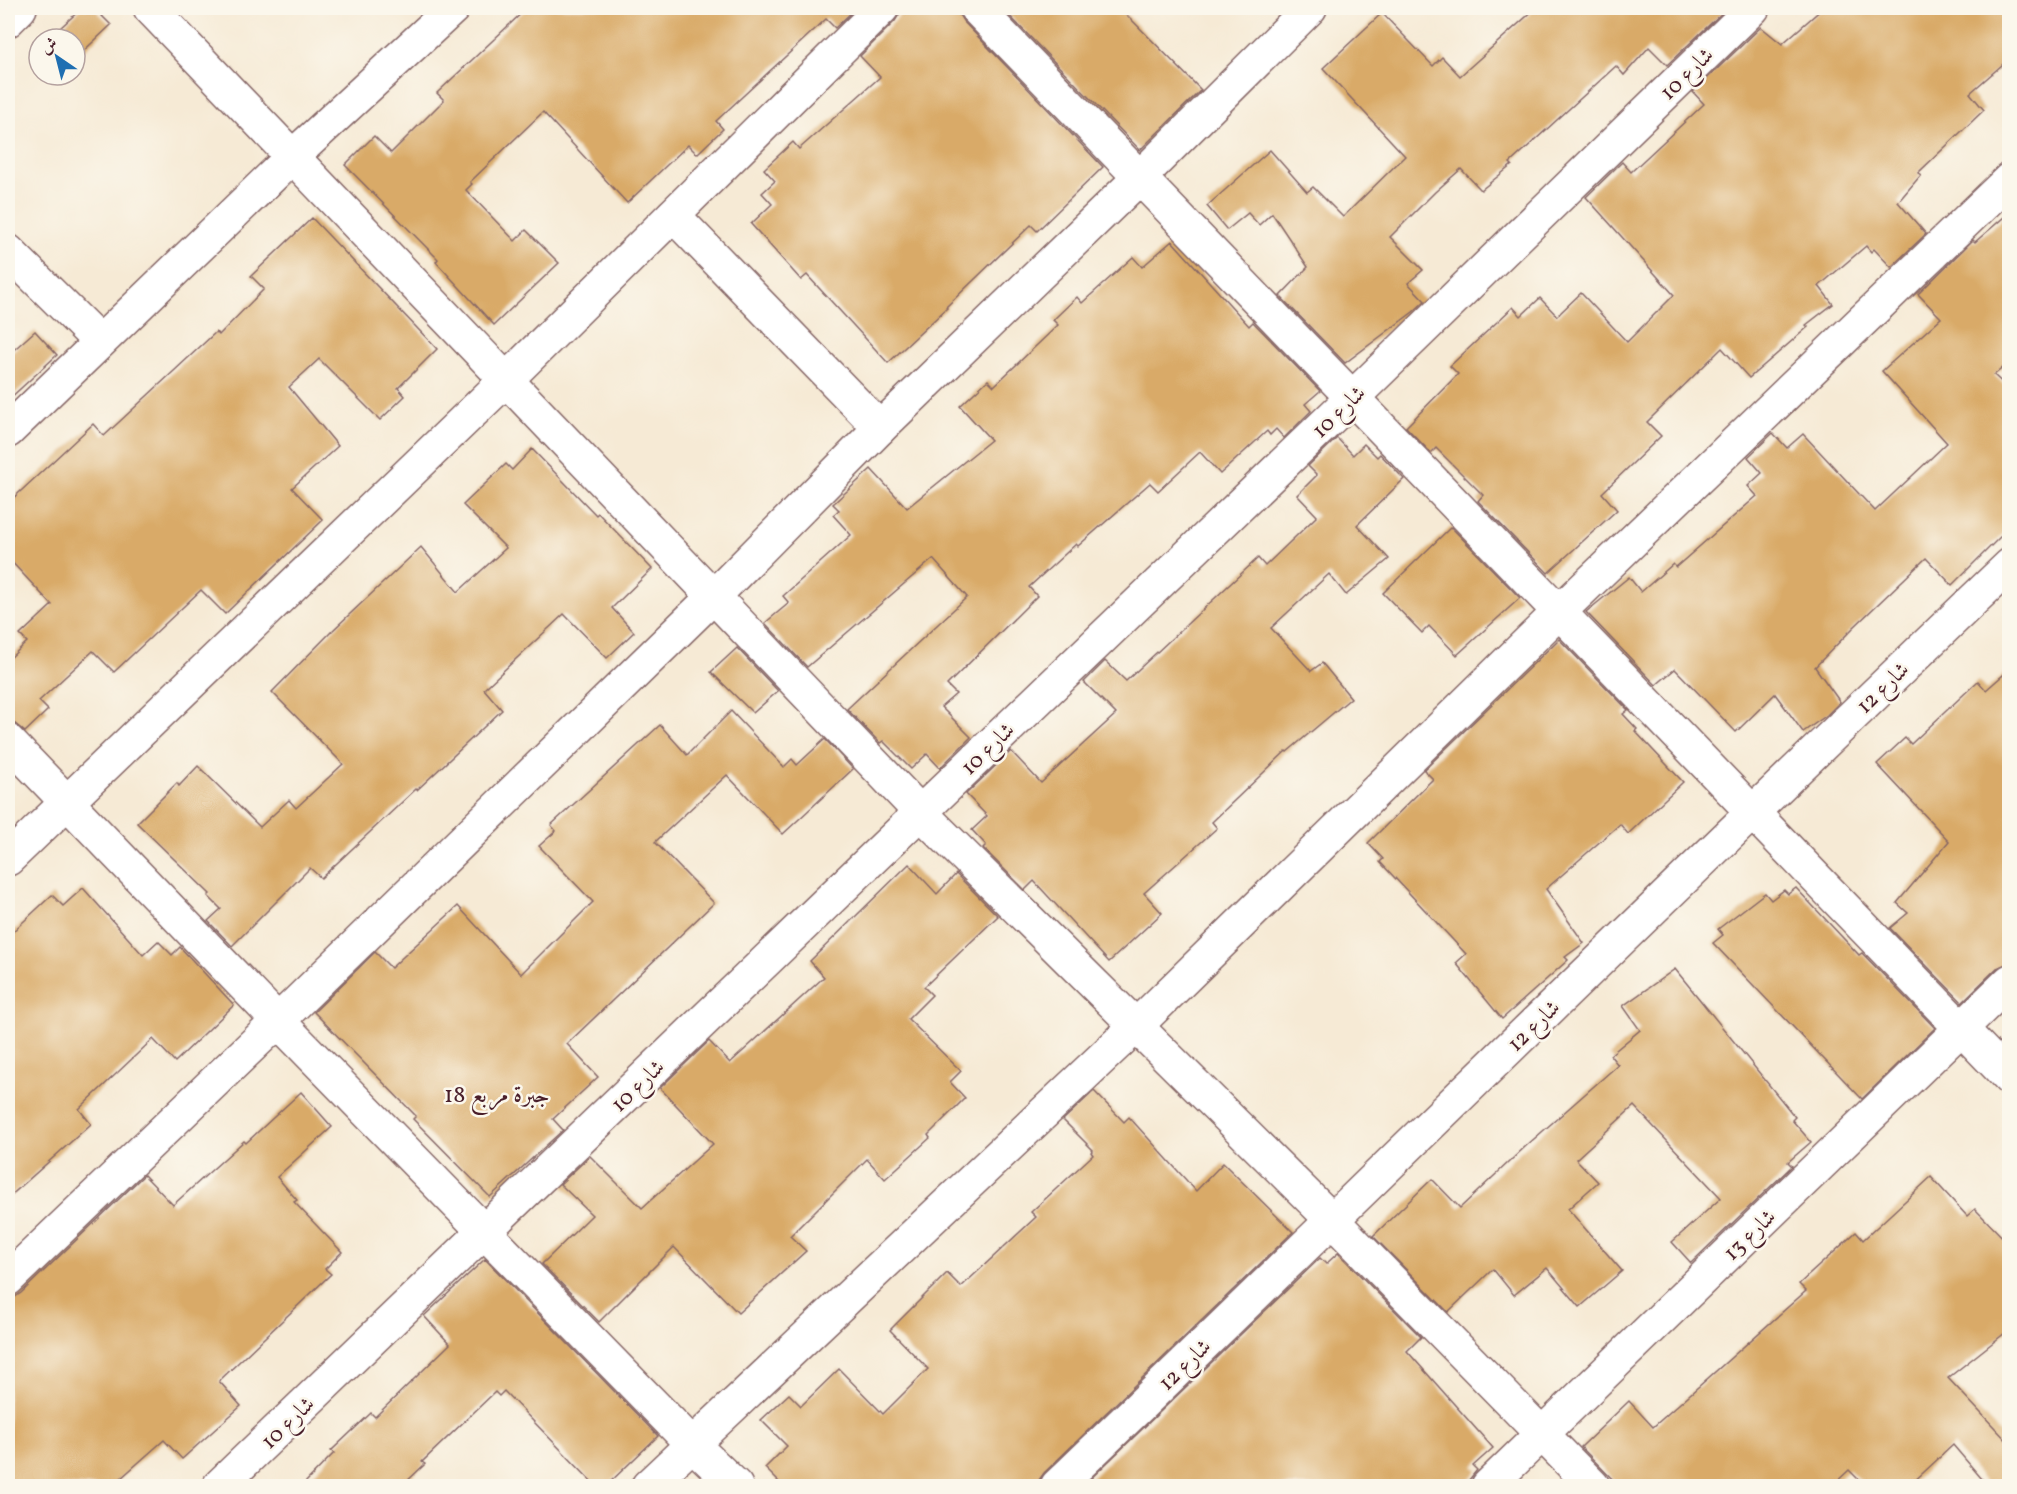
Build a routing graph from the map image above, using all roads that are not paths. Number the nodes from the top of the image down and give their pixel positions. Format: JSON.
{"nodes":[{"id":1,"x":20,"y":8,"type":"edge"},
{"id":2,"x":150,"y":8,"type":"edge"},
{"id":3,"x":453,"y":8,"type":"edge"},
{"id":4,"x":882,"y":8,"type":"edge"},
{"id":5,"x":976,"y":8,"type":"edge"},
{"id":6,"x":1310,"y":8,"type":"edge"},
{"id":7,"x":1753,"y":8,"type":"edge"},
{"id":8,"x":8,"y":20,"type":"edge"},
{"id":9,"x":292,"y":157,"type":"junction"},
{"id":10,"x":1140,"y":178,"type":"junction"},
{"id":11,"x":2010,"y":179,"type":"edge"},
{"id":12,"x":673,"y":215,"type":"junction"},
{"id":13,"x":8,"y":251,"type":"edge"},
{"id":14,"x":99,"y":341,"type":"junction"},
{"id":15,"x":507,"y":379,"type":"junction"},
{"id":16,"x":1353,"y":397,"type":"junction"},
{"id":17,"x":880,"y":428,"type":"junction"},
{"id":18,"x":8,"y":431,"type":"edge"},
{"id":19,"x":2010,"y":565,"type":"edge"},
{"id":20,"x":714,"y":596,"type":"junction"},
{"id":21,"x":1560,"y":611,"type":"junction"},
{"id":22,"x":8,"y":741,"type":"edge"},
{"id":23,"x":67,"y":803,"type":"junction"},
{"id":24,"x":1752,"y":811,"type":"junction"},
{"id":25,"x":920,"y":812,"type":"junction"},
{"id":26,"x":8,"y":859,"type":"edge"},
{"id":27,"x":2010,"y":981,"type":"edge"},
{"id":28,"x":278,"y":1021,"type":"junction"},
{"id":29,"x":1136,"y":1026,"type":"junction"},
{"id":30,"x":1961,"y":1028,"type":"junction"},
{"id":31,"x":2010,"y":1079,"type":"edge"},
{"id":32,"x":1333,"y":1221,"type":"junction"},
{"id":33,"x":485,"y":1232,"type":"junction"},
{"id":34,"x":8,"y":1279,"type":"edge"},
{"id":35,"x":1543,"y":1434,"type":"junction"},
{"id":36,"x":693,"y":1445,"type":"junction"},
{"id":37,"x":219,"y":1486,"type":"edge"},
{"id":38,"x":648,"y":1486,"type":"edge"},
{"id":39,"x":736,"y":1486,"type":"edge"},
{"id":40,"x":1057,"y":1486,"type":"edge"},
{"id":41,"x":1488,"y":1486,"type":"edge"},
{"id":42,"x":1593,"y":1486,"type":"edge"}],
"edges":[{"from":1,"to":8,"type":"street"},
{"from":2,"to":9,"type":"street"},
{"from":3,"to":9,"type":"street"},
{"from":4,"to":12,"type":"street"},
{"from":5,"to":10,"type":"street"},
{"from":6,"to":10,"type":"street"},
{"from":7,"to":16,"type":"street","name":"شارع 10"},
{"from":9,"to":14,"type":"street"},
{"from":9,"to":15,"type":"street"},
{"from":10,"to":16,"type":"street"},
{"from":10,"to":17,"type":"street"},
{"from":11,"to":21,"type":"street"},
{"from":12,"to":15,"type":"street"},
{"from":12,"to":17,"type":"street"},
{"from":13,"to":14,"type":"street"},
{"from":14,"to":18,"type":"street"},
{"from":15,"to":20,"type":"street"},
{"from":15,"to":23,"type":"street"},
{"from":16,"to":21,"type":"street"},
{"from":16,"to":25,"type":"street","name":"شارع 10"},
{"from":17,"to":20,"type":"street"},
{"from":19,"to":24,"type":"street","name":"شارع 12"},
{"from":20,"to":25,"type":"street"},
{"from":20,"to":28,"type":"street"},
{"from":21,"to":24,"type":"street"},
{"from":21,"to":29,"type":"street"},
{"from":22,"to":23,"type":"street"},
{"from":23,"to":26,"type":"street"},
{"from":23,"to":28,"type":"street"},
{"from":24,"to":30,"type":"street"},
{"from":24,"to":32,"type":"street","name":"شارع 12"},
{"from":25,"to":29,"type":"street"},
{"from":25,"to":33,"type":"street","name":"شارع 10"},
{"from":27,"to":30,"type":"street","name":"شارع 13"},
{"from":28,"to":33,"type":"street"},
{"from":28,"to":34,"type":"street"},
{"from":29,"to":32,"type":"street"},
{"from":29,"to":36,"type":"street"},
{"from":30,"to":31,"type":"street"},
{"from":30,"to":35,"type":"street","name":"شارع 13"},
{"from":32,"to":35,"type":"street"},
{"from":32,"to":40,"type":"street","name":"شارع 12"},
{"from":33,"to":36,"type":"street"},
{"from":33,"to":37,"type":"street","name":"شارع 10"},
{"from":35,"to":41,"type":"street","name":"شارع 13"},
{"from":35,"to":42,"type":"street"},
{"from":36,"to":38,"type":"street"},
{"from":36,"to":39,"type":"street"}]}
